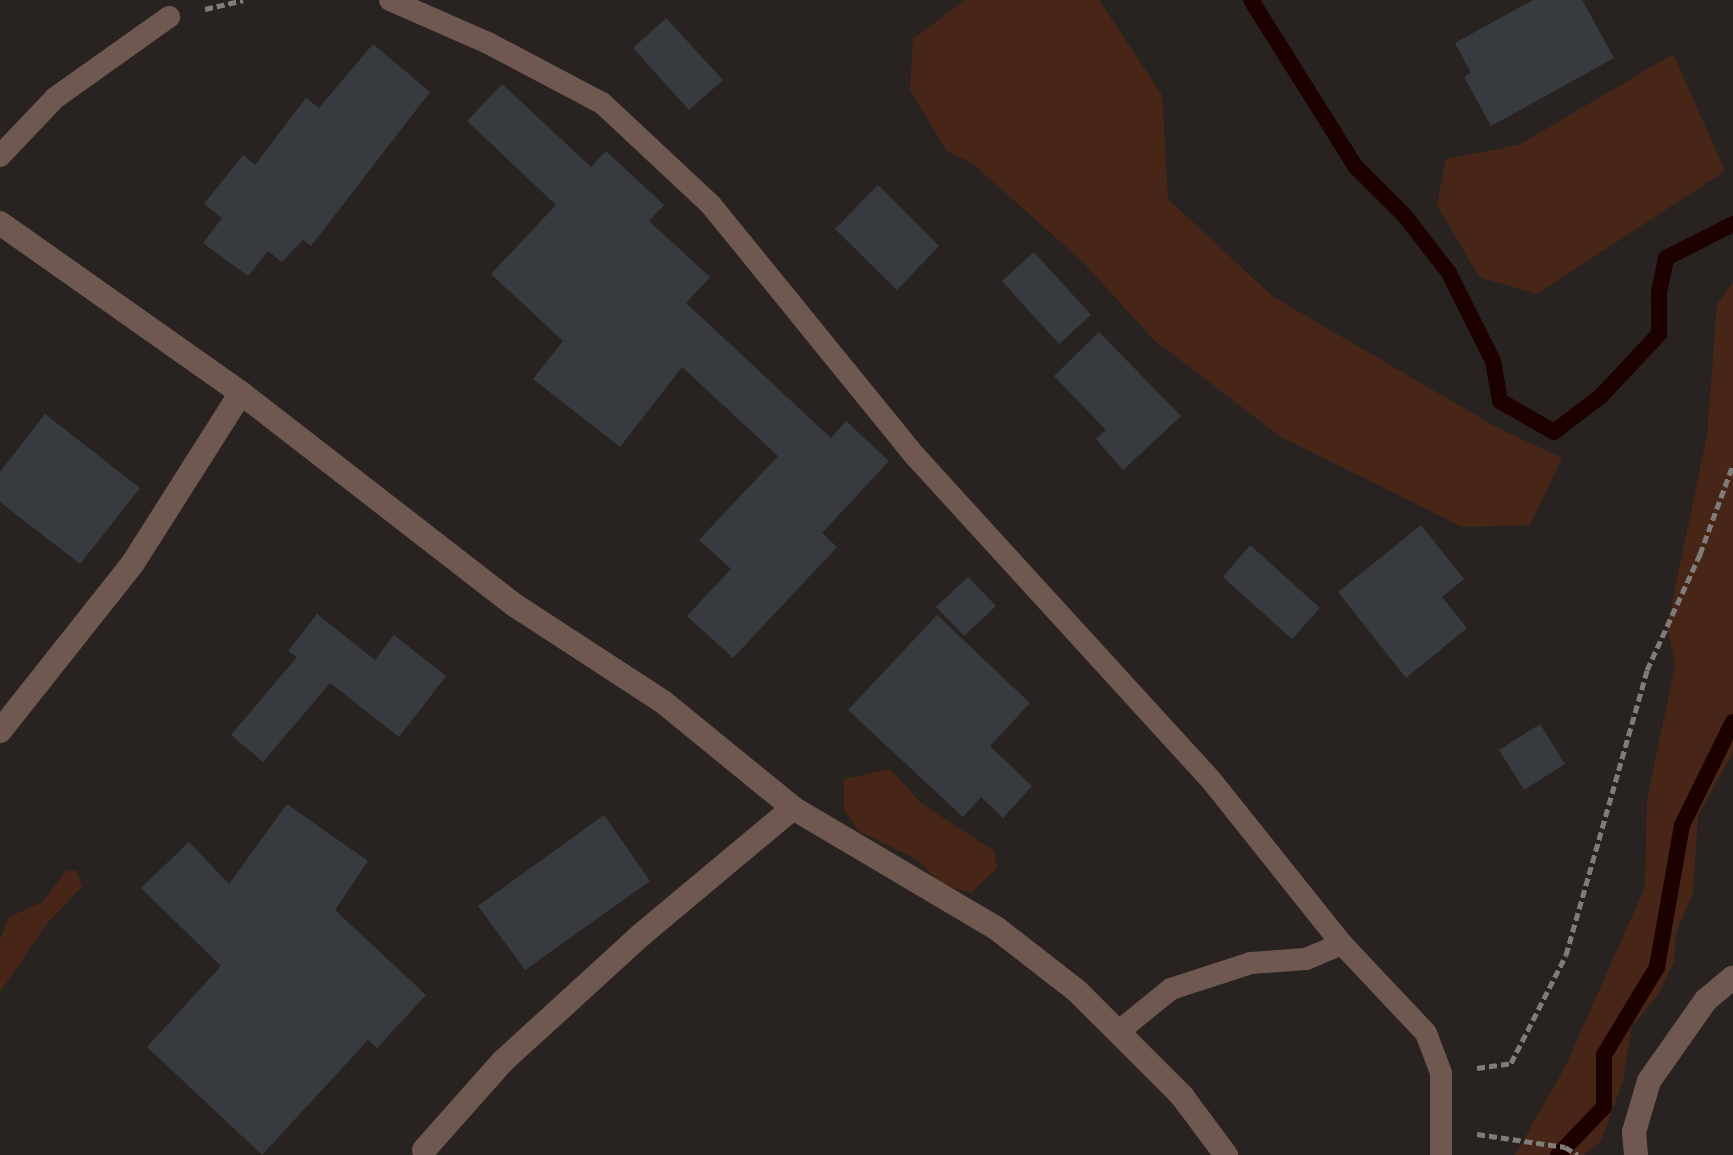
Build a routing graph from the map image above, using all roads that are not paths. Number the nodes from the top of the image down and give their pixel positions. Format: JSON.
{"nodes":[{"id":1,"x":390,"y":0,"type":"edge"},
{"id":2,"x":169,"y":17,"type":"dead end"},
{"id":3,"x":0,"y":156,"type":"edge"},
{"id":4,"x":0,"y":223,"type":"edge"},
{"id":5,"x":241,"y":393,"type":"junction"},
{"id":6,"x":0,"y":731,"type":"edge"},
{"id":7,"x":793,"y":808,"type":"junction"},
{"id":8,"x":1342,"y":944,"type":"junction"},
{"id":9,"x":1733,"y":977,"type":"edge"},
{"id":10,"x":1118,"y":1032,"type":"junction"},
{"id":11,"x":424,"y":1150,"type":"dead end"},
{"id":12,"x":1226,"y":1155,"type":"edge"},
{"id":13,"x":1441,"y":1155,"type":"edge"},
{"id":14,"x":1636,"y":1155,"type":"edge"}],
"edges":[{"from":1,"to":8,"type":"lane"},
{"from":2,"to":3,"type":"lane"},
{"from":4,"to":5,"type":"street"},
{"from":5,"to":6,"type":"street"},
{"from":5,"to":7,"type":"street"},
{"from":7,"to":10,"type":"street"},
{"from":7,"to":11,"type":"street"},
{"from":8,"to":10,"type":"lane"},
{"from":8,"to":13,"type":"lane"},
{"from":9,"to":14,"type":"street"},
{"from":10,"to":12,"type":"street"}]}
